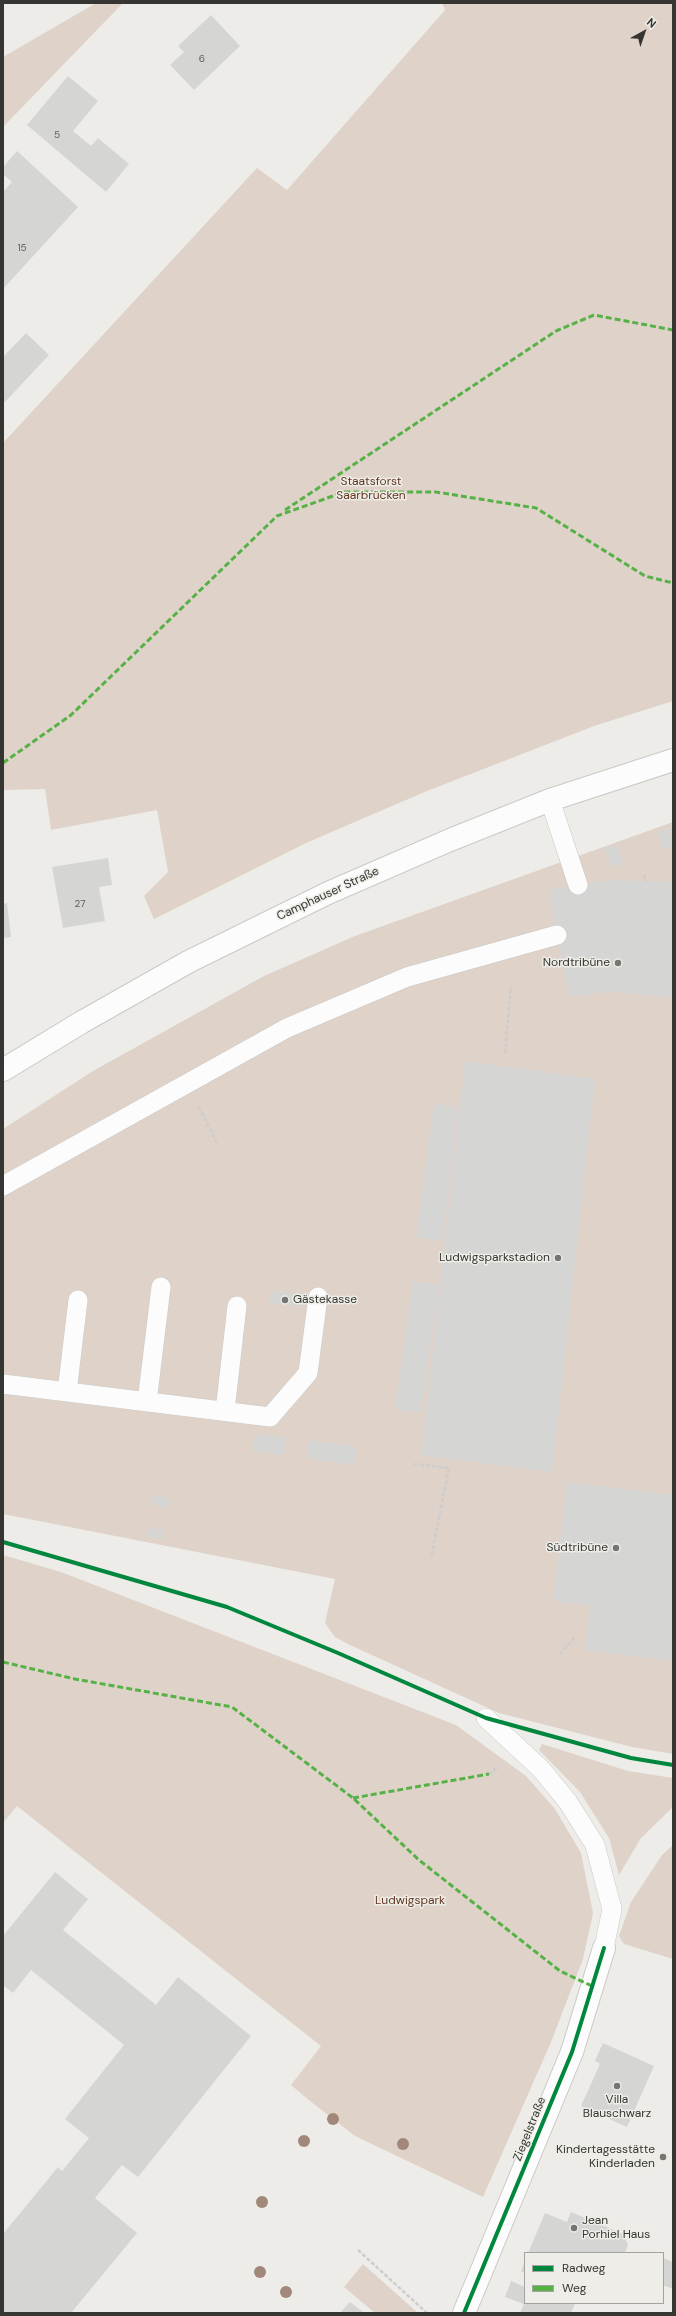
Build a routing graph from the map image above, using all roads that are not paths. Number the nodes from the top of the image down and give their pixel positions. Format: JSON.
{"nodes":[{"id":1,"x":673,"y":760,"type":"edge"},
{"id":2,"x":550,"y":800,"type":"junction"},
{"id":3,"x":578,"y":885,"type":"dead end"},
{"id":4,"x":557,"y":936,"type":"dead end"},
{"id":5,"x":3,"y":1070,"type":"edge"},
{"id":6,"x":3,"y":1186,"type":"edge"},
{"id":7,"x":161,"y":1287,"type":"dead end"},
{"id":8,"x":318,"y":1297,"type":"dead end"},
{"id":9,"x":78,"y":1300,"type":"dead end"},
{"id":10,"x":237,"y":1306,"type":"dead end"},
{"id":11,"x":3,"y":1384,"type":"edge"},
{"id":12,"x":67,"y":1392,"type":"junction"},
{"id":13,"x":147,"y":1402,"type":"junction"},
{"id":14,"x":225,"y":1411,"type":"junction"},
{"id":15,"x":486,"y":1718,"type":"dead end"},
{"id":16,"x":604,"y":1948,"type":"joint"},
{"id":17,"x":464,"y":2313,"type":"edge"}],
"edges":[{"from":1,"to":2,"type":"main road","name":"Camphauser Straße"},
{"from":2,"to":3,"type":"lane"},
{"from":2,"to":5,"type":"main road","name":"Camphauser Straße"},
{"from":4,"to":6,"type":"lane"},
{"from":7,"to":13,"type":"lane"},
{"from":8,"to":14,"type":"lane"},
{"from":9,"to":12,"type":"lane"},
{"from":10,"to":14,"type":"lane"},
{"from":11,"to":12,"type":"lane"},
{"from":12,"to":13,"type":"lane"},
{"from":13,"to":14,"type":"lane"},
{"from":15,"to":16,"type":"lane"},
{"from":16,"to":17,"type":"main road","name":"Ziegelstraße"}]}
